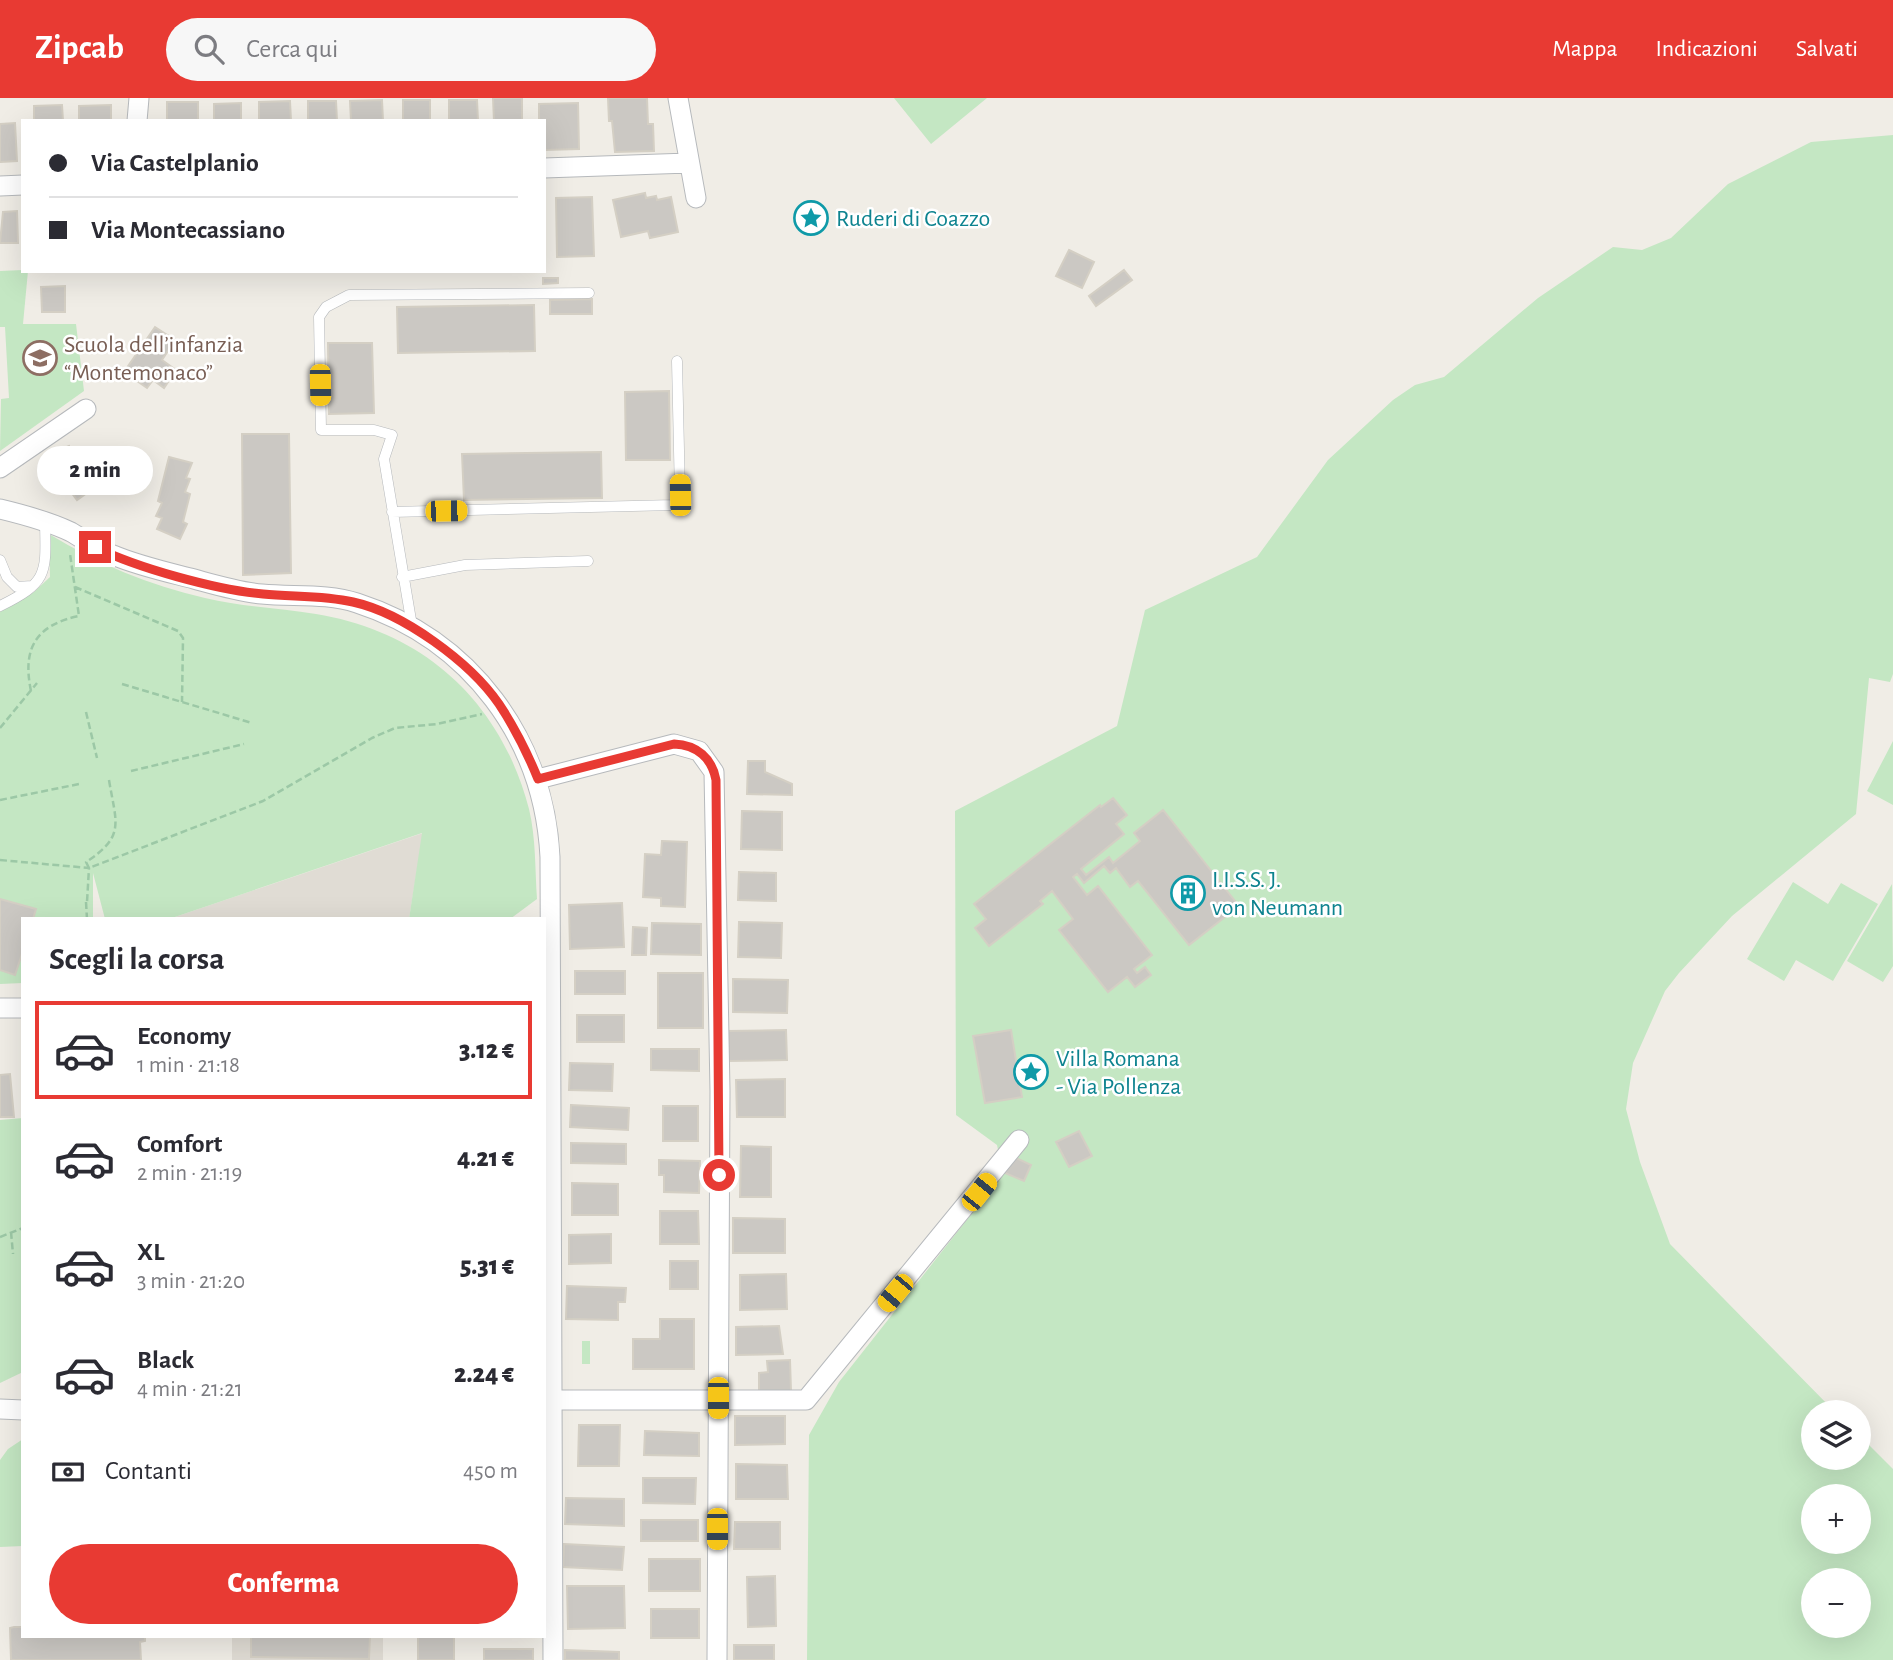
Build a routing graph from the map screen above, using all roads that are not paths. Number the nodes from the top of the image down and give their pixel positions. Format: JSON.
{"nodes":[{"id":1,"x":139,"y":98,"type":"edge"},
{"id":2,"x":678,"y":98,"type":"edge"},
{"id":3,"x":137,"y":119,"type":"edge"},
{"id":4,"x":689,"y":163,"type":"junction"},
{"id":5,"x":546,"y":168,"type":"edge"},
{"id":6,"x":21,"y":185,"type":"edge"},
{"id":7,"x":0,"y":186,"type":"edge"},
{"id":8,"x":696,"y":198,"type":"dead end"},
{"id":9,"x":589,"y":293,"type":"dead end"},
{"id":10,"x":677,"y":361,"type":"dead end"},
{"id":11,"x":86,"y":409,"type":"dead end"},
{"id":12,"x":0,"y":468,"type":"edge"},
{"id":13,"x":0,"y":509,"type":"edge"},
{"id":14,"x":392,"y":512,"type":"junction"},
{"id":15,"x":45,"y":522,"type":"junction"},
{"id":16,"x":0,"y":560,"type":"edge"},
{"id":17,"x":588,"y":561,"type":"dead end"},
{"id":18,"x":402,"y":576,"type":"junction"},
{"id":19,"x":33,"y":586,"type":"junction"},
{"id":20,"x":0,"y":606,"type":"edge"},
{"id":21,"x":412,"y":627,"type":"junction"},
{"id":22,"x":538,"y":779,"type":"junction"},
{"id":23,"x":21,"y":1008,"type":"edge"},
{"id":24,"x":0,"y":1009,"type":"edge"},
{"id":25,"x":1019,"y":1140,"type":"dead end"},
{"id":26,"x":718,"y":1398,"type":"junction"},
{"id":27,"x":549,"y":1399,"type":"edge"},
{"id":28,"x":0,"y":1409,"type":"edge"},
{"id":29,"x":21,"y":1410,"type":"edge"},
{"id":30,"x":553,"y":1660,"type":"edge"},
{"id":31,"x":717,"y":1660,"type":"edge"}],
"edges":[{"from":1,"to":3,"type":"street"},
{"from":2,"to":4,"type":"street"},
{"from":4,"to":5,"type":"street"},
{"from":4,"to":8,"type":"street"},
{"from":6,"to":7,"type":"street"},
{"from":9,"to":14,"type":"lane"},
{"from":10,"to":14,"type":"lane"},
{"from":11,"to":12,"type":"street"},
{"from":13,"to":15,"type":"street"},
{"from":14,"to":18,"type":"lane"},
{"from":15,"to":19,"type":"lane"},
{"from":15,"to":21,"type":"street"},
{"from":16,"to":19,"type":"lane"},
{"from":17,"to":18,"type":"lane"},
{"from":18,"to":21,"type":"lane"},
{"from":19,"to":20,"type":"lane"},
{"from":21,"to":22,"type":"street"},
{"from":22,"to":26,"type":"street"},
{"from":22,"to":27,"type":"street"},
{"from":23,"to":24,"type":"street"},
{"from":25,"to":26,"type":"street"},
{"from":26,"to":27,"type":"street"},
{"from":26,"to":31,"type":"street"},
{"from":27,"to":30,"type":"street"},
{"from":28,"to":29,"type":"street"}]}
